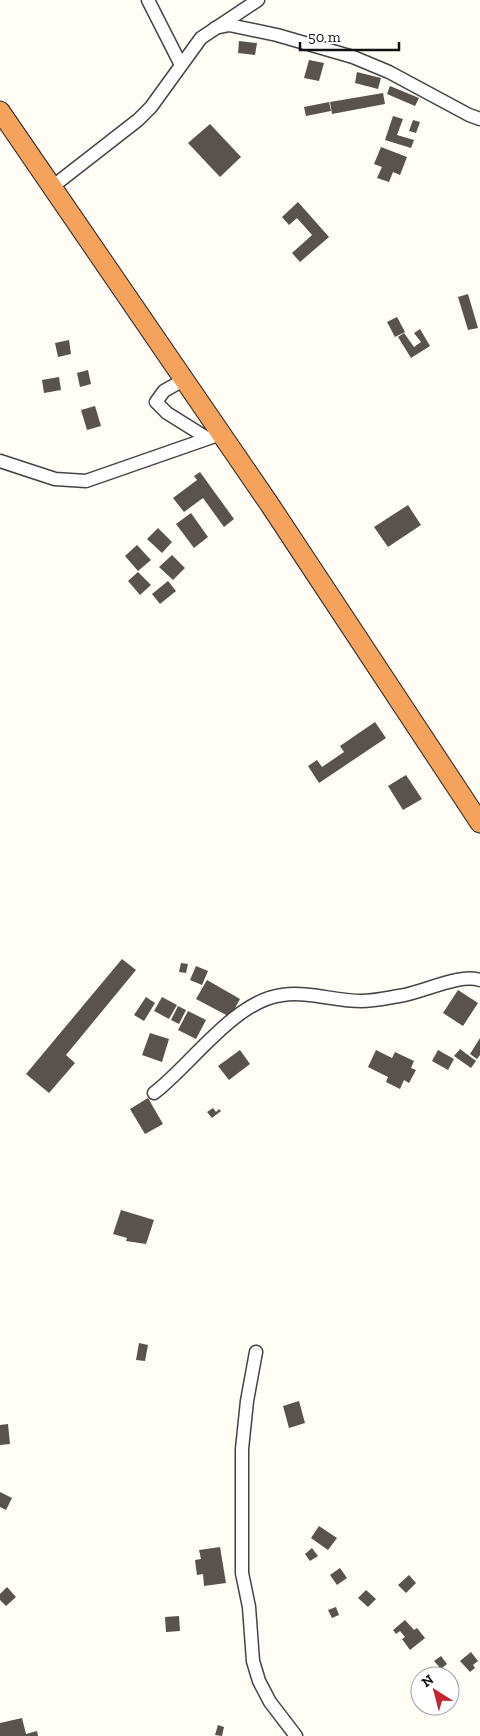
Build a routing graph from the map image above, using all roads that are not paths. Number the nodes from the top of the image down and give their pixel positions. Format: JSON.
{"nodes":[{"id":1,"x":148,"y":0,"type":"edge"},
{"id":2,"x":258,"y":0,"type":"edge"},
{"id":3,"x":215,"y":28,"type":"junction"},
{"id":4,"x":182,"y":65,"type":"junction"},
{"id":5,"x":0,"y":112,"type":"edge"},
{"id":6,"x":480,"y":119,"type":"edge"},
{"id":7,"x":52,"y":187,"type":"junction"},
{"id":8,"x":185,"y":379,"type":"junction"},
{"id":9,"x":214,"y":436,"type":"junction"},
{"id":10,"x":0,"y":461,"type":"edge"},
{"id":11,"x":480,"y":823,"type":"edge"},
{"id":12,"x":480,"y":980,"type":"edge"},
{"id":13,"x":154,"y":1093,"type":"dead end"},
{"id":14,"x":256,"y":1352,"type":"dead end"},
{"id":15,"x":296,"y":1736,"type":"edge"}],
"edges":[{"from":1,"to":4,"type":"street"},
{"from":2,"to":3,"type":"street"},
{"from":3,"to":4,"type":"street"},
{"from":3,"to":6,"type":"street"},
{"from":4,"to":7,"type":"street"},
{"from":5,"to":7,"type":"highway"},
{"from":7,"to":8,"type":"highway"},
{"from":8,"to":9,"type":"highway"},
{"from":8,"to":9,"type":"street"},
{"from":9,"to":10,"type":"street"},
{"from":9,"to":11,"type":"highway"},
{"from":12,"to":13,"type":"street"},
{"from":14,"to":15,"type":"street"}]}
